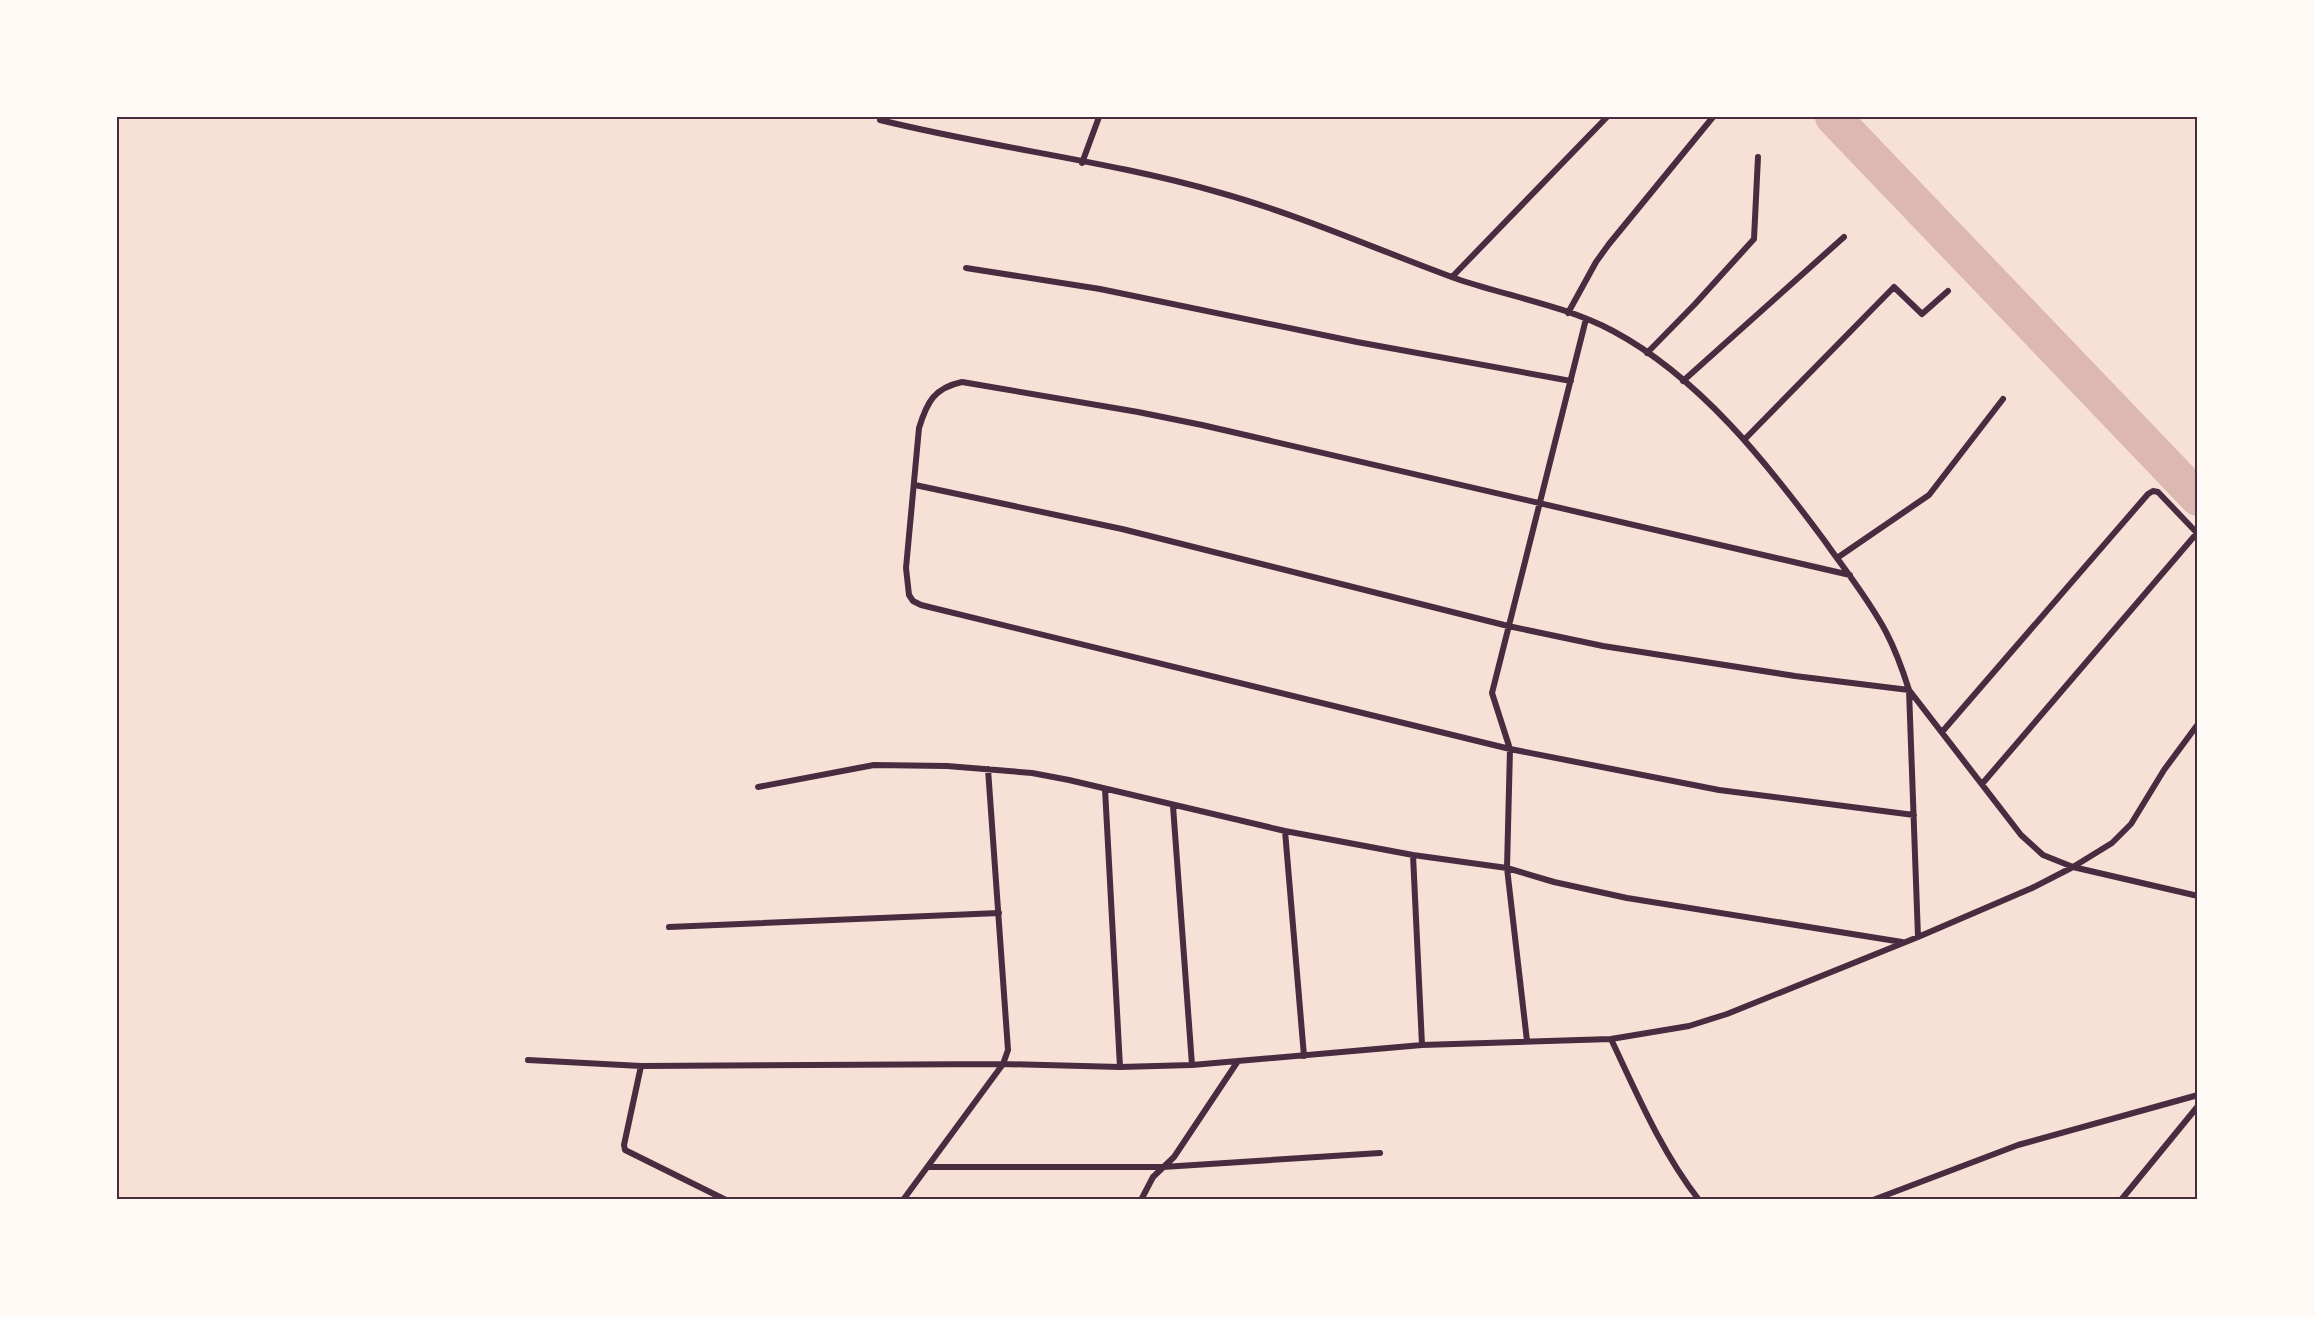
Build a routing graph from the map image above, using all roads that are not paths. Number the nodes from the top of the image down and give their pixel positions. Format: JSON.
{"nodes":[{"id":1,"x":1100,"y":117,"type":"edge"},
{"id":2,"x":1607,"y":117,"type":"edge"},
{"id":3,"x":1713,"y":117,"type":"edge"},
{"id":4,"x":880,"y":120,"type":"dead end"},
{"id":5,"x":1758,"y":157,"type":"dead end"},
{"id":6,"x":1082,"y":163,"type":"junction"},
{"id":7,"x":1844,"y":237,"type":"dead end"},
{"id":8,"x":966,"y":268,"type":"dead end"},
{"id":9,"x":1452,"y":277,"type":"junction"},
{"id":10,"x":1948,"y":291,"type":"dead end"},
{"id":11,"x":1568,"y":313,"type":"junction"},
{"id":12,"x":1586,"y":319,"type":"junction"},
{"id":13,"x":1647,"y":353,"type":"junction"},
{"id":14,"x":1571,"y":381,"type":"junction"},
{"id":15,"x":1683,"y":381,"type":"junction"},
{"id":16,"x":2003,"y":399,"type":"dead end"},
{"id":17,"x":1744,"y":440,"type":"junction"},
{"id":18,"x":915,"y":484,"type":"junction"},
{"id":19,"x":1540,"y":502,"type":"junction"},
{"id":20,"x":2198,"y":534,"type":"edge"},
{"id":21,"x":1837,"y":558,"type":"junction"},
{"id":22,"x":1850,"y":575,"type":"junction"},
{"id":23,"x":1508,"y":627,"type":"junction"},
{"id":24,"x":1909,"y":690,"type":"junction"},
{"id":25,"x":2198,"y":724,"type":"edge"},
{"id":26,"x":1942,"y":732,"type":"junction"},
{"id":27,"x":1510,"y":749,"type":"junction"},
{"id":28,"x":988,"y":769,"type":"junction"},
{"id":29,"x":1982,"y":784,"type":"junction"},
{"id":30,"x":758,"y":787,"type":"dead end"},
{"id":31,"x":1105,"y":789,"type":"junction"},
{"id":32,"x":1173,"y":806,"type":"junction"},
{"id":33,"x":1914,"y":814,"type":"junction"},
{"id":34,"x":1285,"y":831,"type":"junction"},
{"id":35,"x":1413,"y":855,"type":"junction"},
{"id":36,"x":2073,"y":867,"type":"junction"},
{"id":37,"x":1507,"y":868,"type":"junction"},
{"id":38,"x":2198,"y":896,"type":"edge"},
{"id":39,"x":999,"y":913,"type":"junction"},
{"id":40,"x":669,"y":927,"type":"dead end"},
{"id":41,"x":1918,"y":937,"type":"junction"},
{"id":42,"x":1904,"y":942,"type":"junction"},
{"id":43,"x":1611,"y":1039,"type":"junction"},
{"id":44,"x":1527,"y":1041,"type":"junction"},
{"id":45,"x":1422,"y":1046,"type":"junction"},
{"id":46,"x":1304,"y":1056,"type":"junction"},
{"id":47,"x":528,"y":1060,"type":"dead end"},
{"id":48,"x":1238,"y":1061,"type":"junction"},
{"id":49,"x":1003,"y":1064,"type":"junction"},
{"id":50,"x":1192,"y":1065,"type":"junction"},
{"id":51,"x":641,"y":1066,"type":"junction"},
{"id":52,"x":1120,"y":1067,"type":"junction"},
{"id":53,"x":2198,"y":1095,"type":"edge"},
{"id":54,"x":2198,"y":1106,"type":"edge"},
{"id":55,"x":1380,"y":1153,"type":"dead end"},
{"id":56,"x":928,"y":1167,"type":"junction"},
{"id":57,"x":1163,"y":1167,"type":"junction"},
{"id":58,"x":726,"y":1200,"type":"edge"},
{"id":59,"x":903,"y":1200,"type":"edge"},
{"id":60,"x":1141,"y":1200,"type":"edge"},
{"id":61,"x":1699,"y":1200,"type":"edge"},
{"id":62,"x":1873,"y":1200,"type":"edge"},
{"id":63,"x":2121,"y":1200,"type":"edge"}],
"edges":[{"from":1,"to":6,"type":"street"},
{"from":2,"to":9,"type":"street"},
{"from":3,"to":11,"type":"street"},
{"from":4,"to":6,"type":"street"},
{"from":5,"to":13,"type":"street"},
{"from":6,"to":9,"type":"street"},
{"from":7,"to":15,"type":"street"},
{"from":8,"to":14,"type":"street"},
{"from":9,"to":11,"type":"street"},
{"from":10,"to":17,"type":"street"},
{"from":11,"to":12,"type":"street"},
{"from":12,"to":13,"type":"street"},
{"from":12,"to":14,"type":"street"},
{"from":13,"to":15,"type":"street"},
{"from":14,"to":19,"type":"street"},
{"from":15,"to":17,"type":"street"},
{"from":16,"to":21,"type":"street"},
{"from":17,"to":21,"type":"street"},
{"from":18,"to":19,"type":"street"},
{"from":18,"to":23,"type":"street"},
{"from":18,"to":27,"type":"street"},
{"from":19,"to":22,"type":"street"},
{"from":19,"to":23,"type":"street"},
{"from":20,"to":26,"type":"street"},
{"from":20,"to":29,"type":"street"},
{"from":21,"to":22,"type":"street"},
{"from":22,"to":24,"type":"street"},
{"from":23,"to":24,"type":"street"},
{"from":23,"to":27,"type":"street"},
{"from":24,"to":26,"type":"street"},
{"from":24,"to":33,"type":"street"},
{"from":25,"to":36,"type":"street"},
{"from":26,"to":29,"type":"street"},
{"from":27,"to":33,"type":"street"},
{"from":27,"to":37,"type":"street"},
{"from":28,"to":30,"type":"street"},
{"from":28,"to":31,"type":"street"},
{"from":28,"to":39,"type":"street"},
{"from":29,"to":36,"type":"street"},
{"from":31,"to":32,"type":"street"},
{"from":31,"to":52,"type":"street"},
{"from":32,"to":34,"type":"street"},
{"from":32,"to":50,"type":"street"},
{"from":33,"to":41,"type":"street"},
{"from":34,"to":35,"type":"street"},
{"from":34,"to":46,"type":"street"},
{"from":35,"to":37,"type":"street"},
{"from":35,"to":45,"type":"street"},
{"from":36,"to":38,"type":"street"},
{"from":36,"to":41,"type":"street"},
{"from":37,"to":42,"type":"street"},
{"from":37,"to":44,"type":"street"},
{"from":39,"to":40,"type":"street"},
{"from":39,"to":49,"type":"street"},
{"from":41,"to":42,"type":"street"},
{"from":42,"to":43,"type":"street"},
{"from":43,"to":44,"type":"street"},
{"from":43,"to":61,"type":"street"},
{"from":44,"to":45,"type":"street"},
{"from":45,"to":46,"type":"street"},
{"from":46,"to":48,"type":"street"},
{"from":47,"to":51,"type":"street"},
{"from":48,"to":50,"type":"street"},
{"from":48,"to":57,"type":"street"},
{"from":49,"to":51,"type":"street"},
{"from":49,"to":52,"type":"street"},
{"from":49,"to":56,"type":"street"},
{"from":50,"to":52,"type":"street"},
{"from":51,"to":58,"type":"street"},
{"from":53,"to":62,"type":"street"},
{"from":54,"to":63,"type":"street"},
{"from":55,"to":57,"type":"street"},
{"from":56,"to":57,"type":"street"},
{"from":56,"to":59,"type":"street"},
{"from":57,"to":60,"type":"street"}]}
